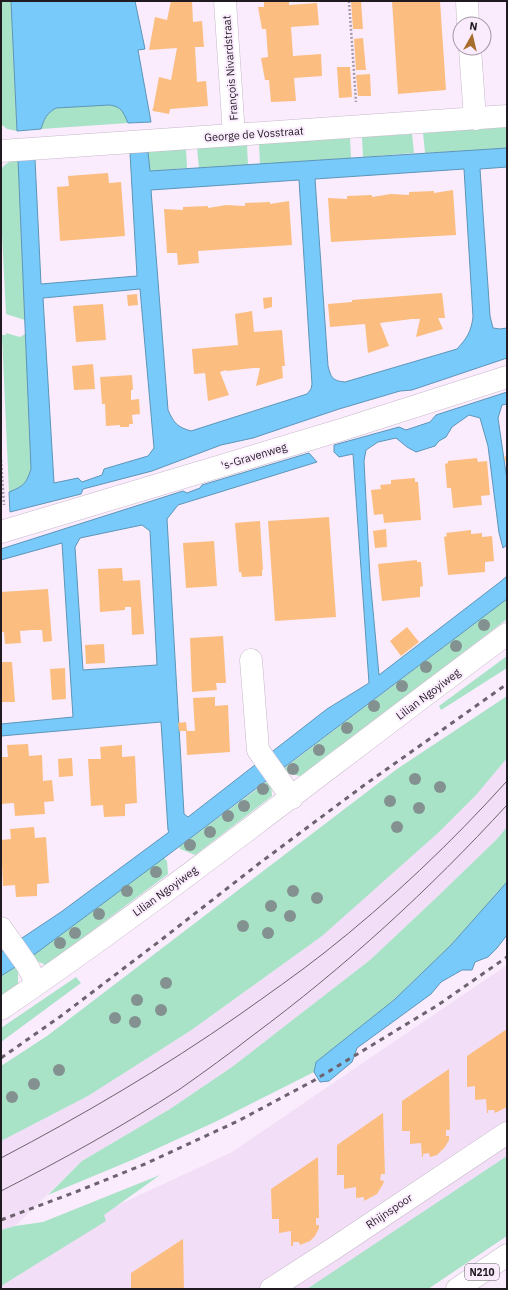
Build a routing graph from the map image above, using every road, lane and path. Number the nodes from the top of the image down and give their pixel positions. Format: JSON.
{"nodes":[{"id":1,"x":225,"y":1,"type":"edge"},
{"id":2,"x":349,"y":1,"type":"edge"},
{"id":3,"x":467,"y":1,"type":"edge"},
{"id":4,"x":468,"y":16,"type":"edge"},
{"id":5,"x":471,"y":56,"type":"edge"},
{"id":6,"x":507,"y":116,"type":"edge"},
{"id":7,"x":475,"y":119,"type":"junction"},
{"id":8,"x":357,"y":127,"type":"junction"},
{"id":9,"x":234,"y":135,"type":"junction"},
{"id":10,"x":1,"y":151,"type":"edge"},
{"id":11,"x":507,"y":377,"type":"edge"},
{"id":12,"x":1,"y":460,"type":"edge"},
{"id":13,"x":4,"y":508,"type":"dead end"},
{"id":14,"x":1,"y":532,"type":"edge"},
{"id":15,"x":507,"y":634,"type":"edge"},
{"id":16,"x":251,"y":660,"type":"dead end"},
{"id":17,"x":286,"y":790,"type":"junction"},
{"id":18,"x":5,"y":934,"type":"edge"},
{"id":19,"x":37,"y":984,"type":"junction"},
{"id":20,"x":1,"y":1009,"type":"edge"},
{"id":21,"x":507,"y":1133,"type":"edge"},
{"id":22,"x":507,"y":1255,"type":"edge"},
{"id":23,"x":271,"y":1289,"type":"edge"},
{"id":24,"x":457,"y":1289,"type":"edge"}],
"edges":[{"from":1,"to":9,"type":"main road","name":"François Nivardstraat"},
{"from":2,"to":8,"type":"path"},
{"from":3,"to":4,"type":"main road"},
{"from":5,"to":7,"type":"main road"},
{"from":6,"to":7,"type":"main road","name":"George de Vosstraat"},
{"from":7,"to":8,"type":"main road","name":"George de Vosstraat"},
{"from":8,"to":9,"type":"main road","name":"George de Vosstraat"},
{"from":9,"to":10,"type":"main road","name":"George de Vosstraat"},
{"from":11,"to":14,"type":"main road","name":"'s-Gravenweg"},
{"from":12,"to":13,"type":"path"},
{"from":15,"to":17,"type":"main road","name":"Lilian Ngoyiweg"},
{"from":16,"to":17,"type":"main road"},
{"from":17,"to":19,"type":"main road","name":"Lilian Ngoyiweg"},
{"from":18,"to":19,"type":"main road"},
{"from":19,"to":20,"type":"main road","name":"Lilian Ngoyiweg"},
{"from":21,"to":23,"type":"main road","name":"Rhijnspoor"},
{"from":22,"to":24,"type":"main road","number":"N210"}]}
